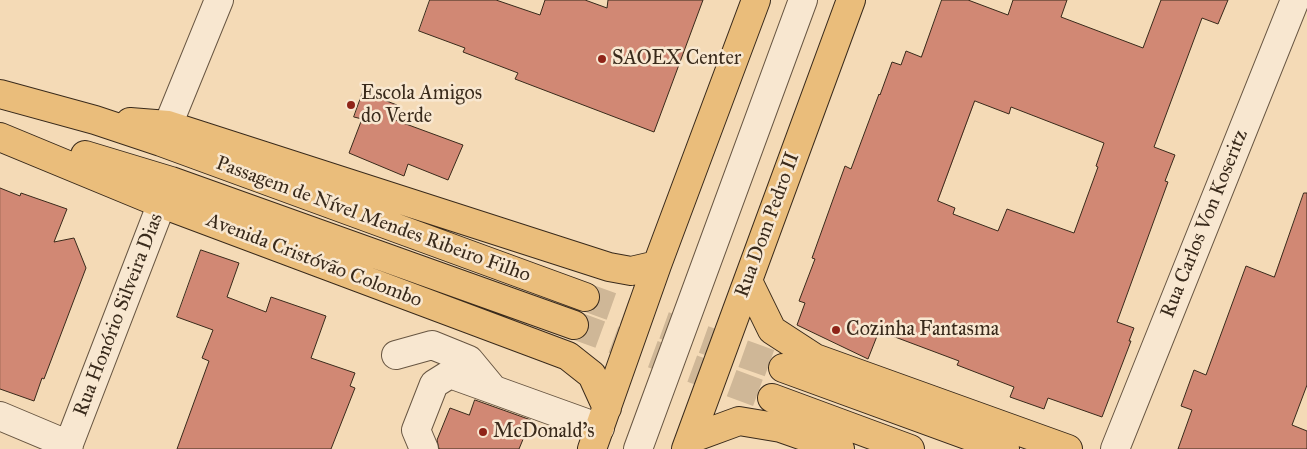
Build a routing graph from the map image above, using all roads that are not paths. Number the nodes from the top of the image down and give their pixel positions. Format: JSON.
{"nodes":[{"id":1,"x":219,"y":0,"type":"edge"},
{"id":2,"x":756,"y":0,"type":"edge"},
{"id":3,"x":803,"y":0,"type":"edge"},
{"id":4,"x":851,"y":0,"type":"edge"},
{"id":5,"x":1295,"y":0,"type":"edge"},
{"id":6,"x":0,"y":94,"type":"edge"},
{"id":7,"x":0,"y":130,"type":"edge"},
{"id":8,"x":164,"y":133,"type":"junction"},
{"id":9,"x":0,"y":137,"type":"edge"},
{"id":10,"x":166,"y":192,"type":"junction"},
{"id":11,"x":657,"y":265,"type":"junction"},
{"id":12,"x":748,"y":282,"type":"junction"},
{"id":13,"x":586,"y":297,"type":"tunnel mouth"},
{"id":14,"x":574,"y":325,"type":"tunnel mouth"},
{"id":15,"x":396,"y":354,"type":"dead end"},
{"id":16,"x":784,"y":368,"type":"tunnel mouth"},
{"id":17,"x":494,"y":390,"type":"junction"},
{"id":18,"x":772,"y":398,"type":"tunnel mouth"},
{"id":19,"x":0,"y":416,"type":"edge"},
{"id":20,"x":600,"y":428,"type":"edge"},
{"id":21,"x":688,"y":444,"type":"edge"},
{"id":22,"x":68,"y":447,"type":"edge"},
{"id":23,"x":424,"y":449,"type":"edge"},
{"id":24,"x":638,"y":449,"type":"edge"},
{"id":25,"x":840,"y":449,"type":"edge"},
{"id":26,"x":910,"y":449,"type":"edge"},
{"id":27,"x":1005,"y":449,"type":"edge"},
{"id":28,"x":1068,"y":449,"type":"edge"},
{"id":29,"x":1115,"y":449,"type":"edge"}],
"edges":[{"from":1,"to":8,"type":"street"},
{"from":2,"to":11,"type":"main road"},
{"from":3,"to":24,"type":"street"},
{"from":4,"to":12,"type":"main road","name":"Rua Dom Pedro II"},
{"from":5,"to":29,"type":"street","name":"Rua Carlos Von Koseritz"},
{"from":6,"to":8,"type":"main road"},
{"from":7,"to":10,"type":"main road","name":"Avenida Cristóvão Colombo"},
{"from":8,"to":11,"type":"main road"},
{"from":8,"to":13,"type":"main road","name":"Passagem de Nível Mendes Ribeiro Filho"},
{"from":9,"to":10,"type":"main road","name":"Avenida Cristóvão Colombo"},
{"from":10,"to":14,"type":"main road","name":"Passagem de Nível Mendes Ribeiro Filho"},
{"from":10,"to":20,"type":"main road","name":"Avenida Cristóvão Colombo"},
{"from":10,"to":22,"type":"street","name":"Rua Honório Silveira Dias"},
{"from":11,"to":20,"type":"main road"},
{"from":12,"to":21,"type":"main road","name":"Rua Dom Pedro II"},
{"from":12,"to":28,"type":"main road"},
{"from":15,"to":17,"type":"street"},
{"from":16,"to":27,"type":"main road"},
{"from":17,"to":20,"type":"street"},
{"from":17,"to":23,"type":"street"},
{"from":18,"to":26,"type":"main road"},
{"from":19,"to":22,"type":"street"},
{"from":21,"to":25,"type":"main road"}]}
